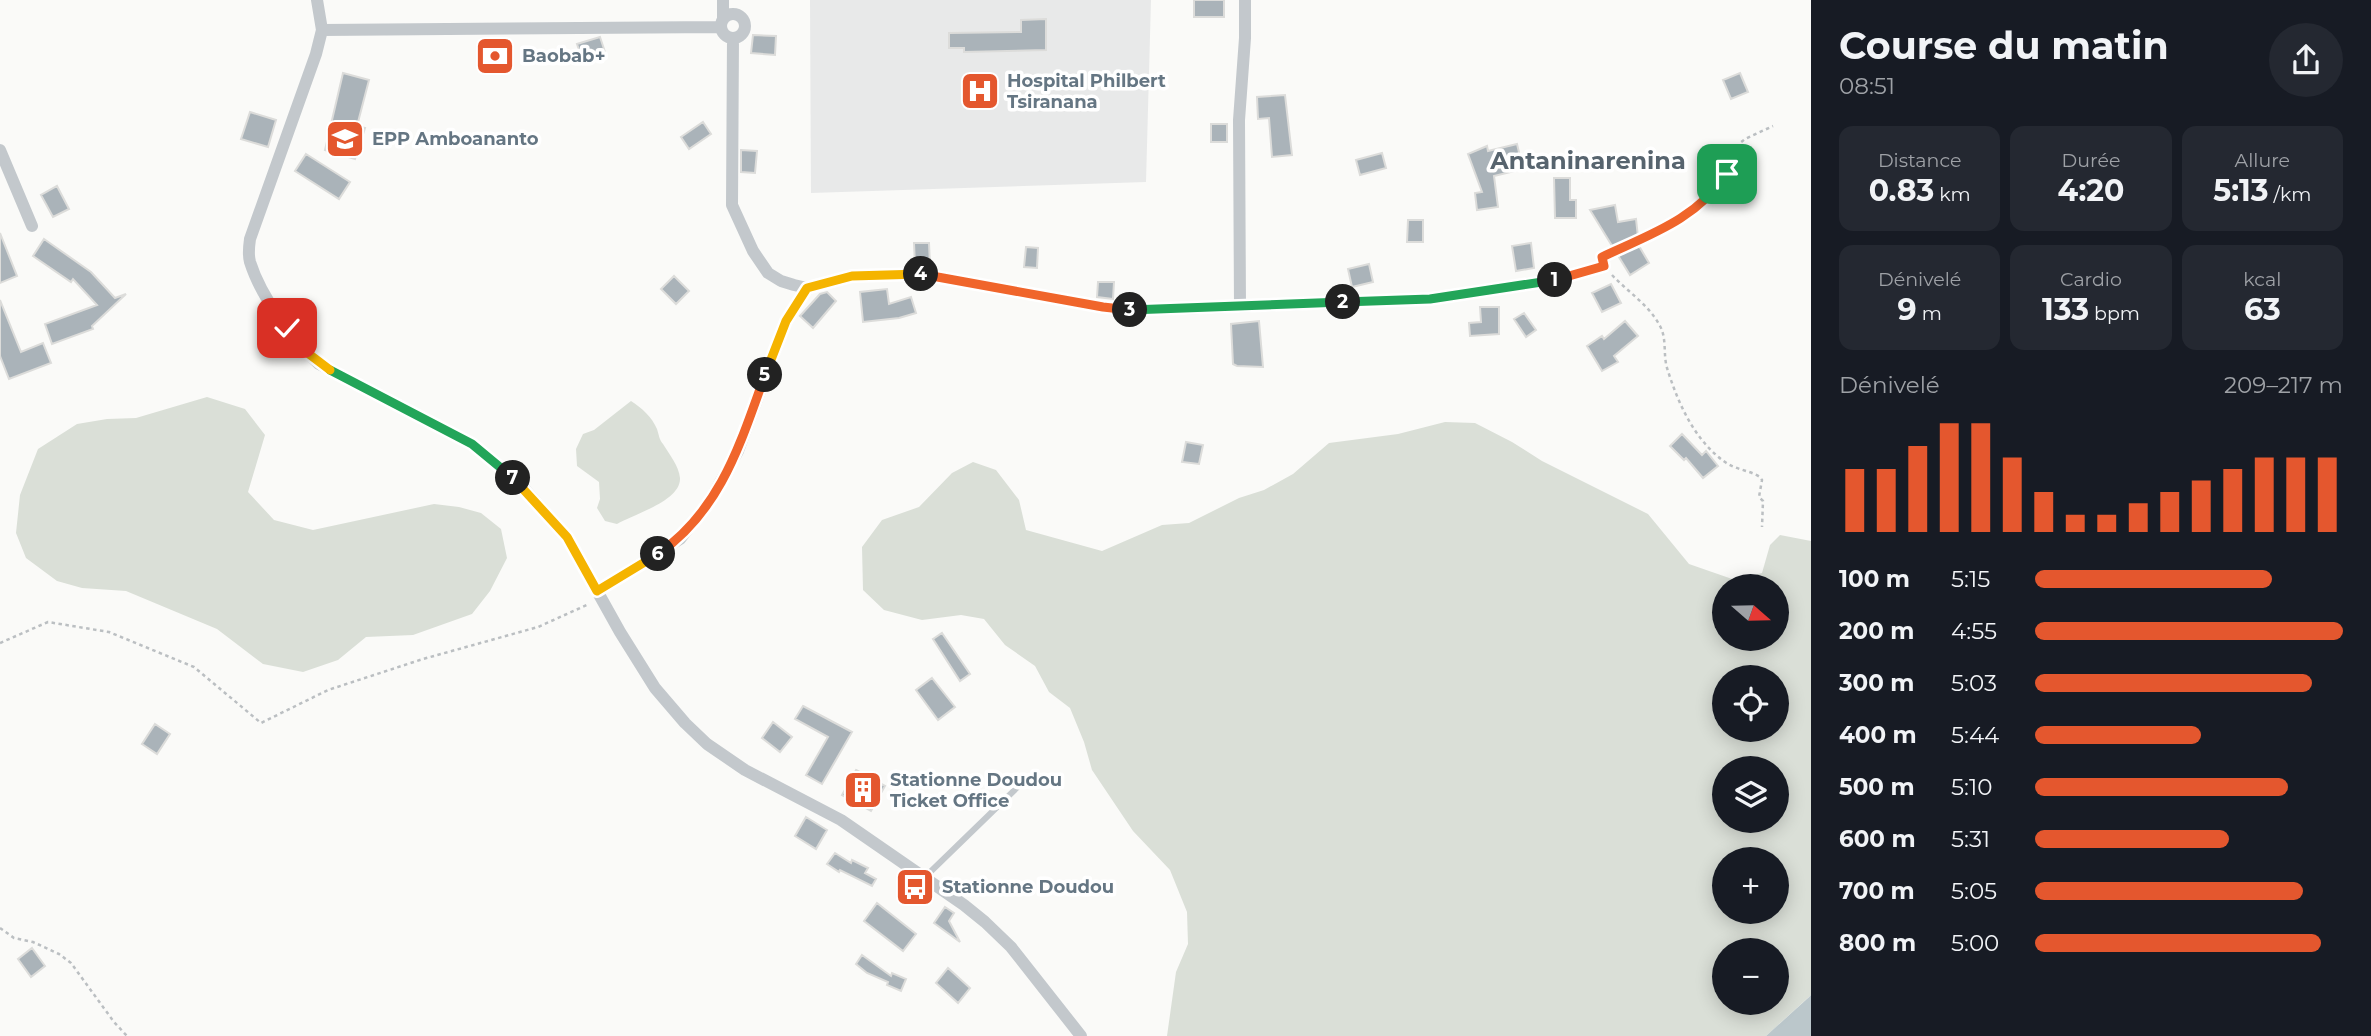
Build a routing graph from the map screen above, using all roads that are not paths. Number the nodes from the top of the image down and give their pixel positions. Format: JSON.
{"nodes":[{"id":1,"x":317,"y":0,"type":"edge"},
{"id":2,"x":723,"y":0,"type":"edge"},
{"id":3,"x":1245,"y":0,"type":"edge"},
{"id":4,"x":722,"y":24,"type":"junction"},
{"id":5,"x":322,"y":30,"type":"junction"},
{"id":6,"x":733,"y":38,"type":"junction"},
{"id":7,"x":0,"y":150,"type":"edge"},
{"id":8,"x":32,"y":226,"type":"dead end"},
{"id":9,"x":1604,"y":266,"type":"road end"},
{"id":10,"x":807,"y":288,"type":"junction"},
{"id":11,"x":1240,"y":307,"type":"junction"},
{"id":12,"x":599,"y":595,"type":"junction"},
{"id":13,"x":1028,"y":777,"type":"dead end"},
{"id":14,"x":924,"y":877,"type":"junction"},
{"id":15,"x":1081,"y":1036,"type":"edge"}],
"edges":[{"from":1,"to":5,"type":"street"},
{"from":2,"to":4,"type":"street"},
{"from":3,"to":11,"type":"street"},
{"from":4,"to":5,"type":"street"},
{"from":4,"to":6,"type":"street"},
{"from":4,"to":6,"type":"street"},
{"from":5,"to":12,"type":"street"},
{"from":6,"to":10,"type":"street"},
{"from":7,"to":8,"type":"street"},
{"from":9,"to":11,"type":"street"},
{"from":10,"to":11,"type":"street"},
{"from":10,"to":12,"type":"street"},
{"from":12,"to":14,"type":"street"},
{"from":13,"to":14,"type":"lane"},
{"from":14,"to":15,"type":"street"}]}
